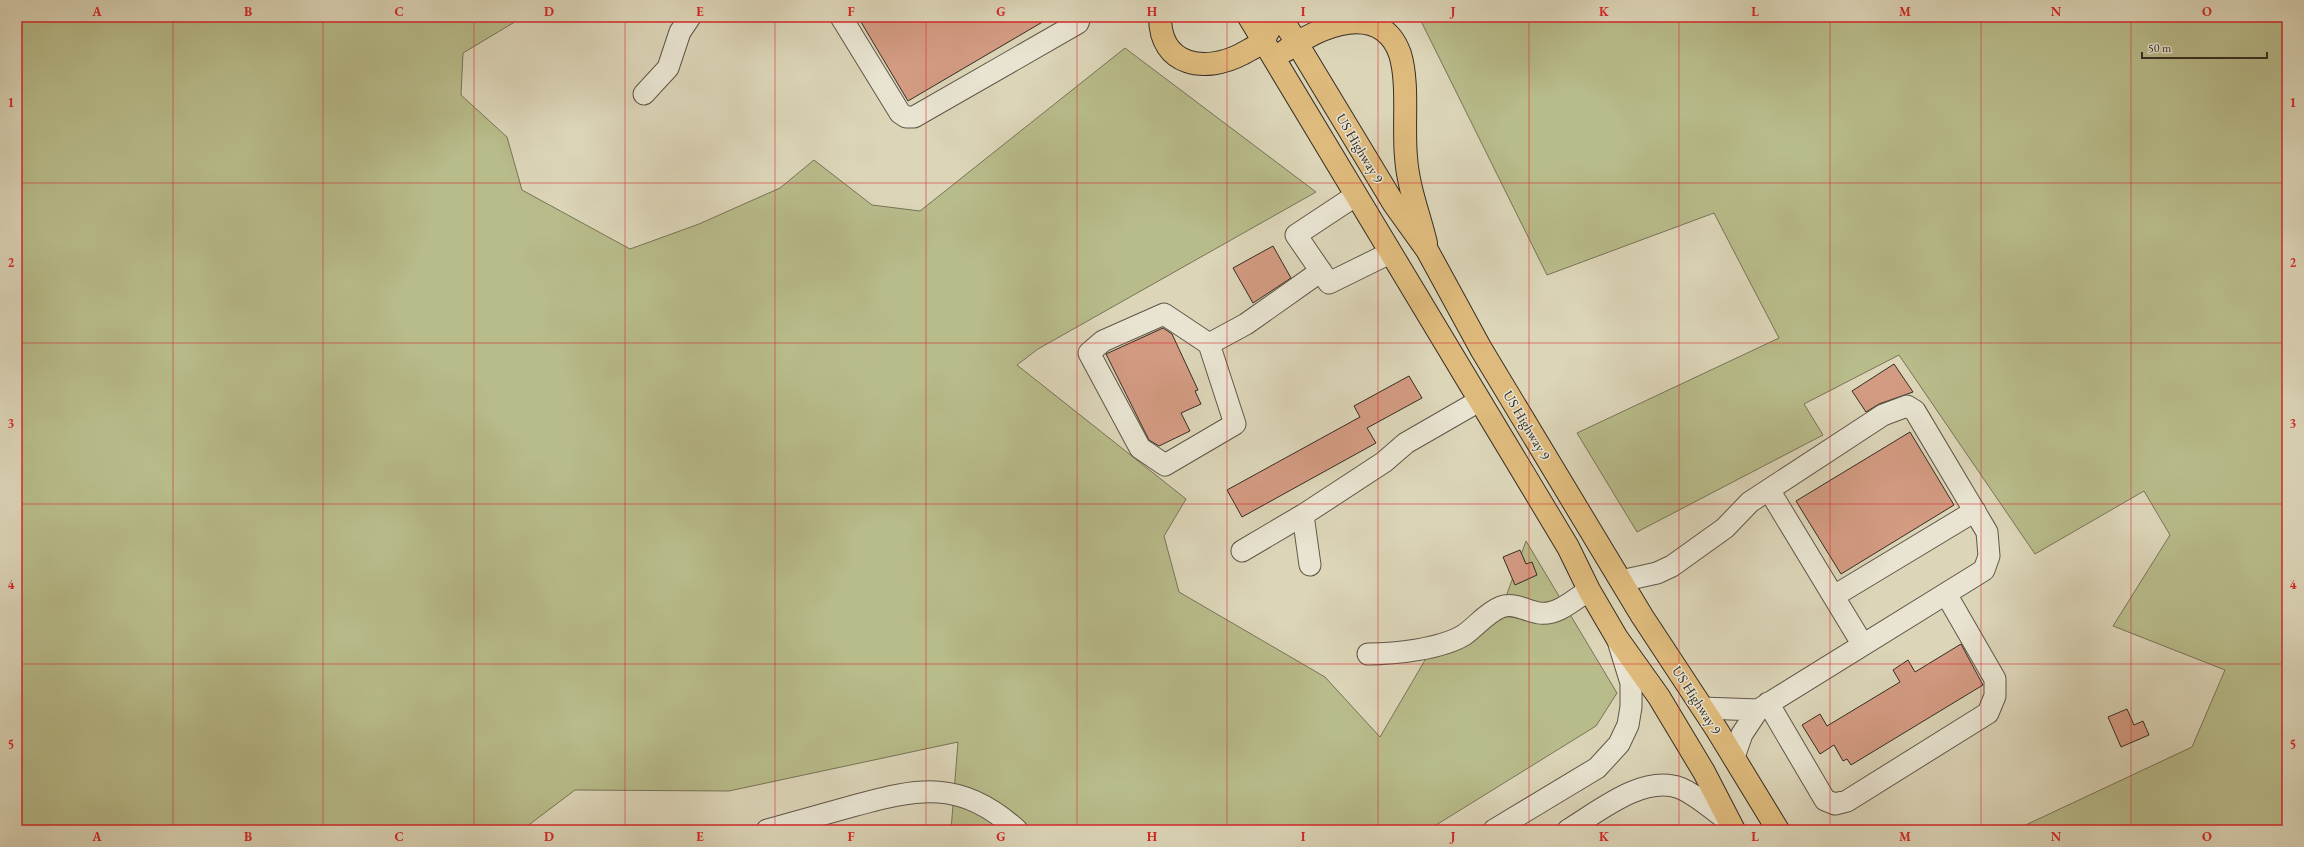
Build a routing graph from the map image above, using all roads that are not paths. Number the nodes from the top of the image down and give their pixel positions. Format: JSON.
{"nodes":[{"id":1,"x":690,"y":17,"type":"edge"},
{"id":2,"x":841,"y":17,"type":"edge"},
{"id":3,"x":1080,"y":17,"type":"edge"},
{"id":4,"x":1160,"y":17,"type":"edge"},
{"id":5,"x":1248,"y":17,"type":"edge"},
{"id":6,"x":1272,"y":17,"type":"edge"},
{"id":7,"x":1281,"y":17,"type":"edge"},
{"id":8,"x":1296,"y":42,"type":"junction"},
{"id":9,"x":1268,"y":51,"type":"junction"},
{"id":10,"x":644,"y":94,"type":"dead end"},
{"id":11,"x":1355,"y":196,"type":"junction"},
{"id":12,"x":1427,"y":250,"type":"junction"},
{"id":13,"x":1390,"y":253,"type":"junction"},
{"id":14,"x":1321,"y":271,"type":"junction"},
{"id":15,"x":1209,"y":344,"type":"junction"},
{"id":16,"x":1479,"y":401,"type":"junction"},
{"id":17,"x":1769,"y":490,"type":"junction"},
{"id":18,"x":1975,"y":511,"type":"junction"},
{"id":19,"x":1303,"y":515,"type":"junction"},
{"id":20,"x":1242,"y":551,"type":"dead end"},
{"id":21,"x":1310,"y":565,"type":"dead end"},
{"id":22,"x":1621,"y":581,"type":"junction"},
{"id":23,"x":1589,"y":590,"type":"junction"},
{"id":24,"x":1946,"y":594,"type":"junction"},
{"id":25,"x":1834,"y":596,"type":"junction"},
{"id":26,"x":1617,"y":638,"type":"junction"},
{"id":27,"x":1863,"y":645,"type":"junction"},
{"id":28,"x":1368,"y":654,"type":"dead end"},
{"id":29,"x":1763,"y":706,"type":"junction"},
{"id":30,"x":1703,"y":708,"type":"junction"},
{"id":31,"x":1734,"y":757,"type":"junction"},
{"id":32,"x":1731,"y":825,"type":"edge"},
{"id":33,"x":767,"y":830,"type":"edge"},
{"id":34,"x":1017,"y":830,"type":"edge"},
{"id":35,"x":1494,"y":830,"type":"edge"},
{"id":36,"x":1568,"y":830,"type":"edge"},
{"id":37,"x":1778,"y":830,"type":"edge"}],
"edges":[{"from":1,"to":10,"type":"street"},
{"from":2,"to":3,"type":"street"},
{"from":4,"to":9,"type":"highway"},
{"from":5,"to":9,"type":"highway","name":"US Highway 9"},
{"from":6,"to":9,"type":"highway"},
{"from":7,"to":8,"type":"highway","name":"US Highway 9"},
{"from":8,"to":9,"type":"highway"},
{"from":8,"to":12,"type":"highway","name":"US Highway 9"},
{"from":8,"to":12,"type":"highway"},
{"from":9,"to":11,"type":"highway","name":"US Highway 9"},
{"from":11,"to":13,"type":"highway","name":"US Highway 9"},
{"from":11,"to":14,"type":"street"},
{"from":12,"to":22,"type":"highway","name":"US Highway 9"},
{"from":13,"to":14,"type":"street"},
{"from":13,"to":16,"type":"highway","name":"US Highway 9"},
{"from":14,"to":15,"type":"street"},
{"from":15,"to":15,"type":"street"},
{"from":16,"to":19,"type":"street"},
{"from":16,"to":23,"type":"highway","name":"US Highway 9"},
{"from":17,"to":18,"type":"street"},
{"from":17,"to":22,"type":"street"},
{"from":17,"to":25,"type":"street"},
{"from":18,"to":24,"type":"street"},
{"from":18,"to":25,"type":"street"},
{"from":19,"to":20,"type":"street"},
{"from":19,"to":21,"type":"street"},
{"from":22,"to":30,"type":"highway","name":"US Highway 9"},
{"from":23,"to":26,"type":"highway","name":"US Highway 9"},
{"from":23,"to":28,"type":"street"},
{"from":24,"to":27,"type":"street"},
{"from":24,"to":29,"type":"street"},
{"from":25,"to":27,"type":"street"},
{"from":26,"to":32,"type":"highway","name":"US Highway 9"},
{"from":26,"to":35,"type":"street"},
{"from":27,"to":29,"type":"street"},
{"from":29,"to":30,"type":"street"},
{"from":29,"to":31,"type":"street"},
{"from":30,"to":31,"type":"highway","name":"US Highway 9"},
{"from":31,"to":37,"type":"highway","name":"US Highway 9"},
{"from":32,"to":36,"type":"street"},
{"from":33,"to":34,"type":"street"}]}
